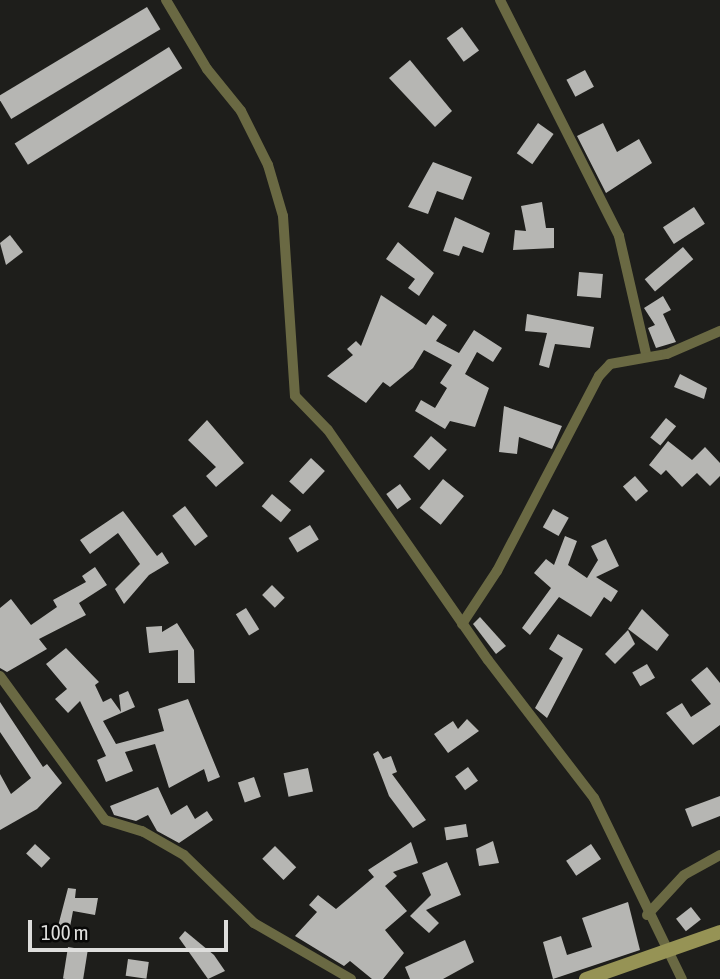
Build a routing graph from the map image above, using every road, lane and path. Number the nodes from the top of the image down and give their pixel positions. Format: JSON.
{"nodes":[{"id":1,"x":166,"y":0,"type":"edge"},
{"id":2,"x":500,"y":0,"type":"edge"},
{"id":3,"x":720,"y":331,"type":"edge"},
{"id":4,"x":646,"y":354,"type":"junction"},
{"id":5,"x":462,"y":624,"type":"junction"},
{"id":6,"x":0,"y":676,"type":"edge"},
{"id":7,"x":720,"y":855,"type":"edge"},
{"id":8,"x":647,"y":915,"type":"junction"},
{"id":9,"x":720,"y":932,"type":"edge"},
{"id":10,"x":667,"y":950,"type":"junction"},
{"id":11,"x":351,"y":979,"type":"edge"},
{"id":12,"x":586,"y":979,"type":"edge"},
{"id":13,"x":681,"y":979,"type":"edge"}],
"edges":[{"from":1,"to":5,"type":"street"},
{"from":2,"to":4,"type":"street"},
{"from":3,"to":4,"type":"street"},
{"from":4,"to":5,"type":"street"},
{"from":5,"to":8,"type":"street"},
{"from":6,"to":11,"type":"street"},
{"from":7,"to":8,"type":"street"},
{"from":8,"to":10,"type":"street"},
{"from":9,"to":10,"type":"street"},
{"from":10,"to":12,"type":"street"},
{"from":10,"to":13,"type":"street"}]}
